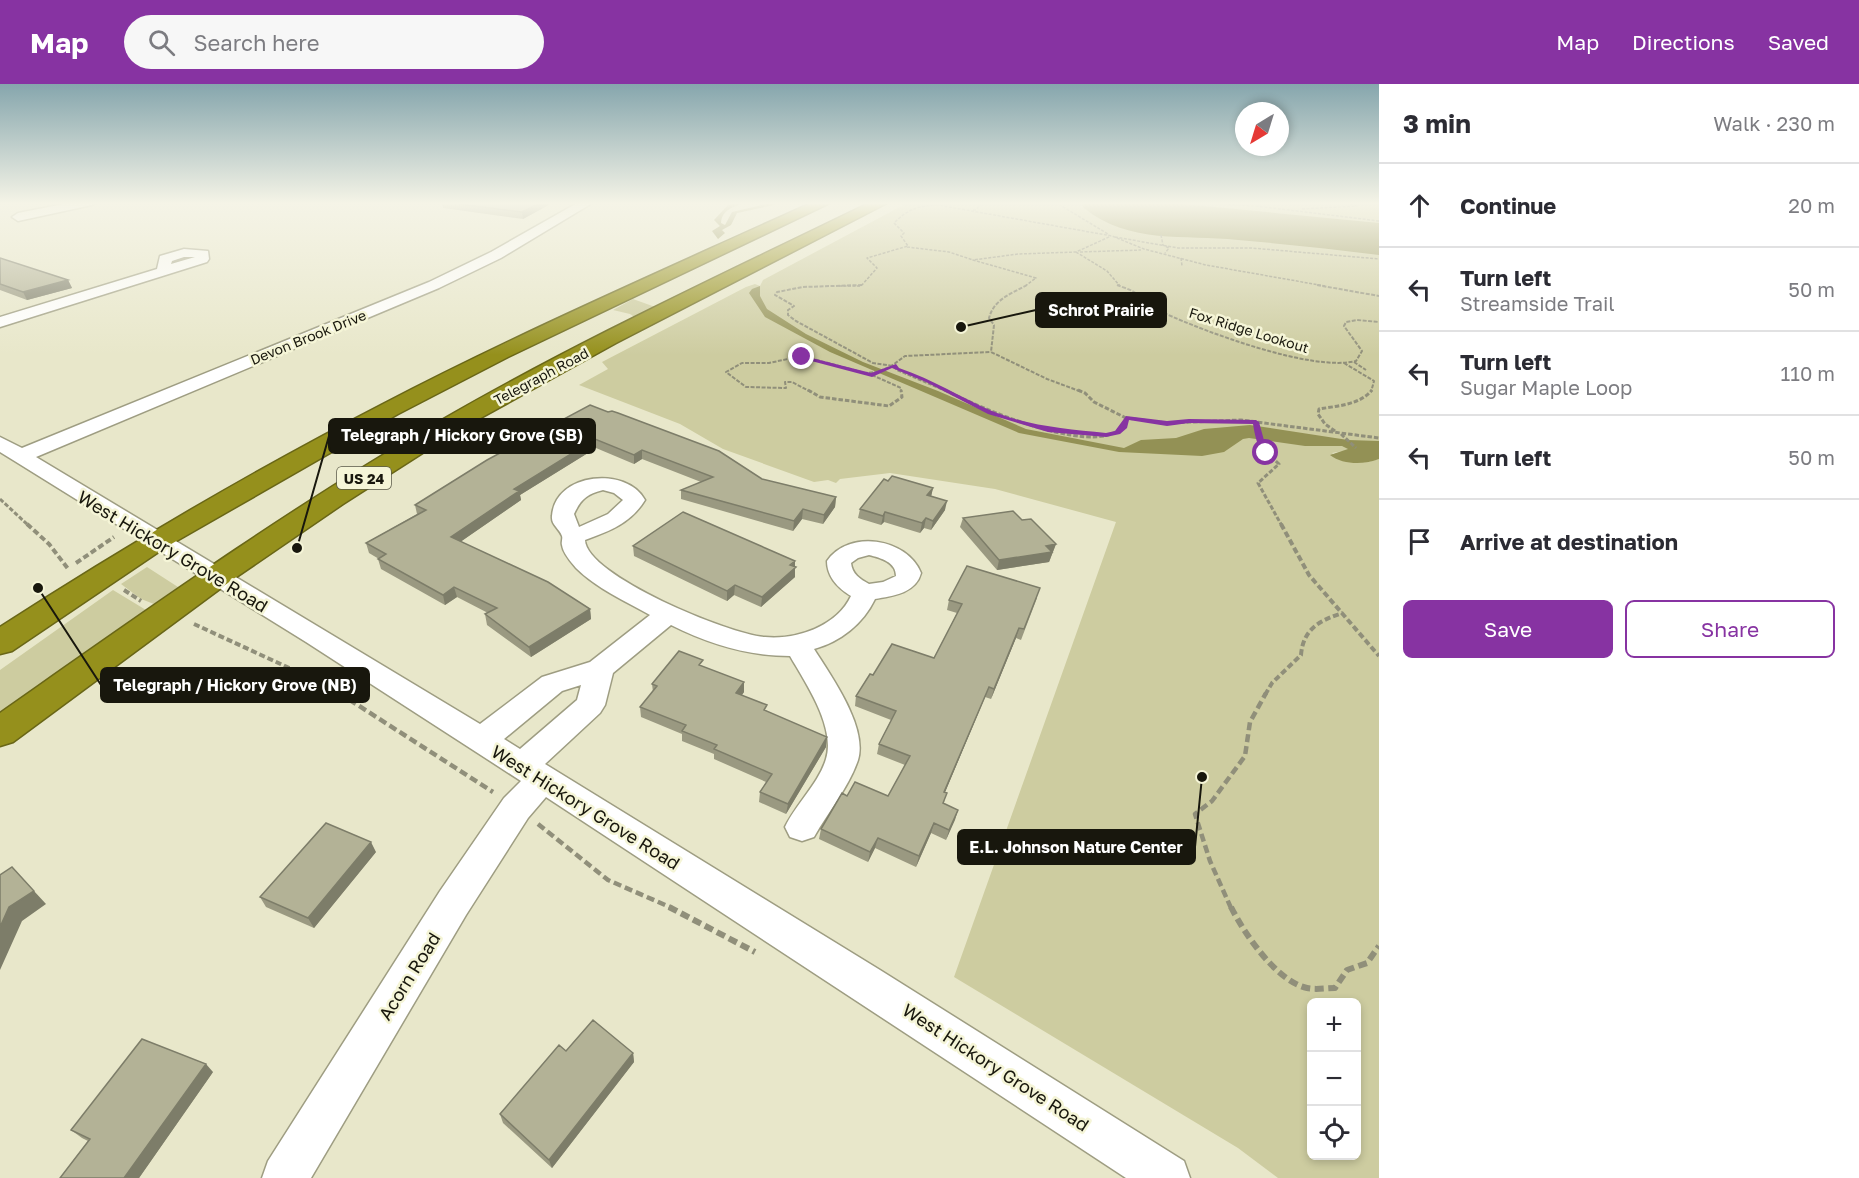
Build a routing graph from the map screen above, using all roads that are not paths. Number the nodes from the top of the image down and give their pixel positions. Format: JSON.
{"nodes":[{"id":1,"x":499,"y":253,"type":"edge"},
{"id":2,"x":715,"y":253,"type":"edge"},
{"id":3,"x":781,"y":253,"type":"edge"},
{"id":4,"x":160,"y":273,"type":"dead end"},
{"id":5,"x":637,"y":289,"type":"junction"},
{"id":6,"x":685,"y":302,"type":"junction"},
{"id":7,"x":588,"y":312,"type":"junction"},
{"id":8,"x":0,"y":322,"type":"edge"},
{"id":9,"x":631,"y":329,"type":"junction"},
{"id":10,"x":0,"y":442,"type":"edge"},
{"id":11,"x":20,"y":456,"type":"junction"},
{"id":12,"x":574,"y":536,"type":"dead end"},
{"id":13,"x":156,"y":542,"type":"junction"},
{"id":14,"x":215,"y":576,"type":"junction"},
{"id":15,"x":865,"y":593,"type":"dead end"},
{"id":16,"x":668,"y":614,"type":"junction"},
{"id":17,"x":0,"y":643,"type":"edge"},
{"id":18,"x":798,"y":646,"type":"junction"},
{"id":19,"x":600,"y":669,"type":"junction"},
{"id":20,"x":0,"y":732,"type":"edge"},
{"id":21,"x":480,"y":741,"type":"junction"},
{"id":22,"x":531,"y":774,"type":"junction"},
{"id":23,"x":802,"y":827,"type":"dead end"},
{"id":24,"x":285,"y":1178,"type":"edge"},
{"id":25,"x":1167,"y":1178,"type":"edge"}],
"edges":[{"from":1,"to":11,"type":"street","name":"Devon Brook Drive"},
{"from":2,"to":5,"type":"highway"},
{"from":3,"to":6,"type":"highway","name":"Telegraph Road","number":"US 24"},
{"from":4,"to":8,"type":"street"},
{"from":5,"to":6,"type":"highway"},
{"from":5,"to":7,"type":"highway"},
{"from":6,"to":9,"type":"highway","name":"Telegraph Road","number":"US 24"},
{"from":7,"to":9,"type":"highway"},
{"from":7,"to":13,"type":"highway"},
{"from":9,"to":14,"type":"highway","name":"Telegraph Road","number":"US 24"},
{"from":10,"to":11,"type":"street","name":"West Hickory Grove Road"},
{"from":11,"to":13,"type":"street","name":"West Hickory Grove Road"},
{"from":12,"to":16,"type":"street"},
{"from":13,"to":14,"type":"street","name":"West Hickory Grove Road"},
{"from":13,"to":17,"type":"highway"},
{"from":14,"to":20,"type":"highway","number":"US 24"},
{"from":14,"to":21,"type":"street","name":"West Hickory Grove Road"},
{"from":15,"to":18,"type":"street"},
{"from":16,"to":18,"type":"street"},
{"from":16,"to":19,"type":"street"},
{"from":18,"to":23,"type":"street"},
{"from":19,"to":21,"type":"street"},
{"from":19,"to":22,"type":"street","name":"Acorn Road"},
{"from":21,"to":22,"type":"street","name":"West Hickory Grove Road"},
{"from":22,"to":24,"type":"street","name":"Acorn Road"},
{"from":22,"to":25,"type":"street","name":"West Hickory Grove Road"}]}
